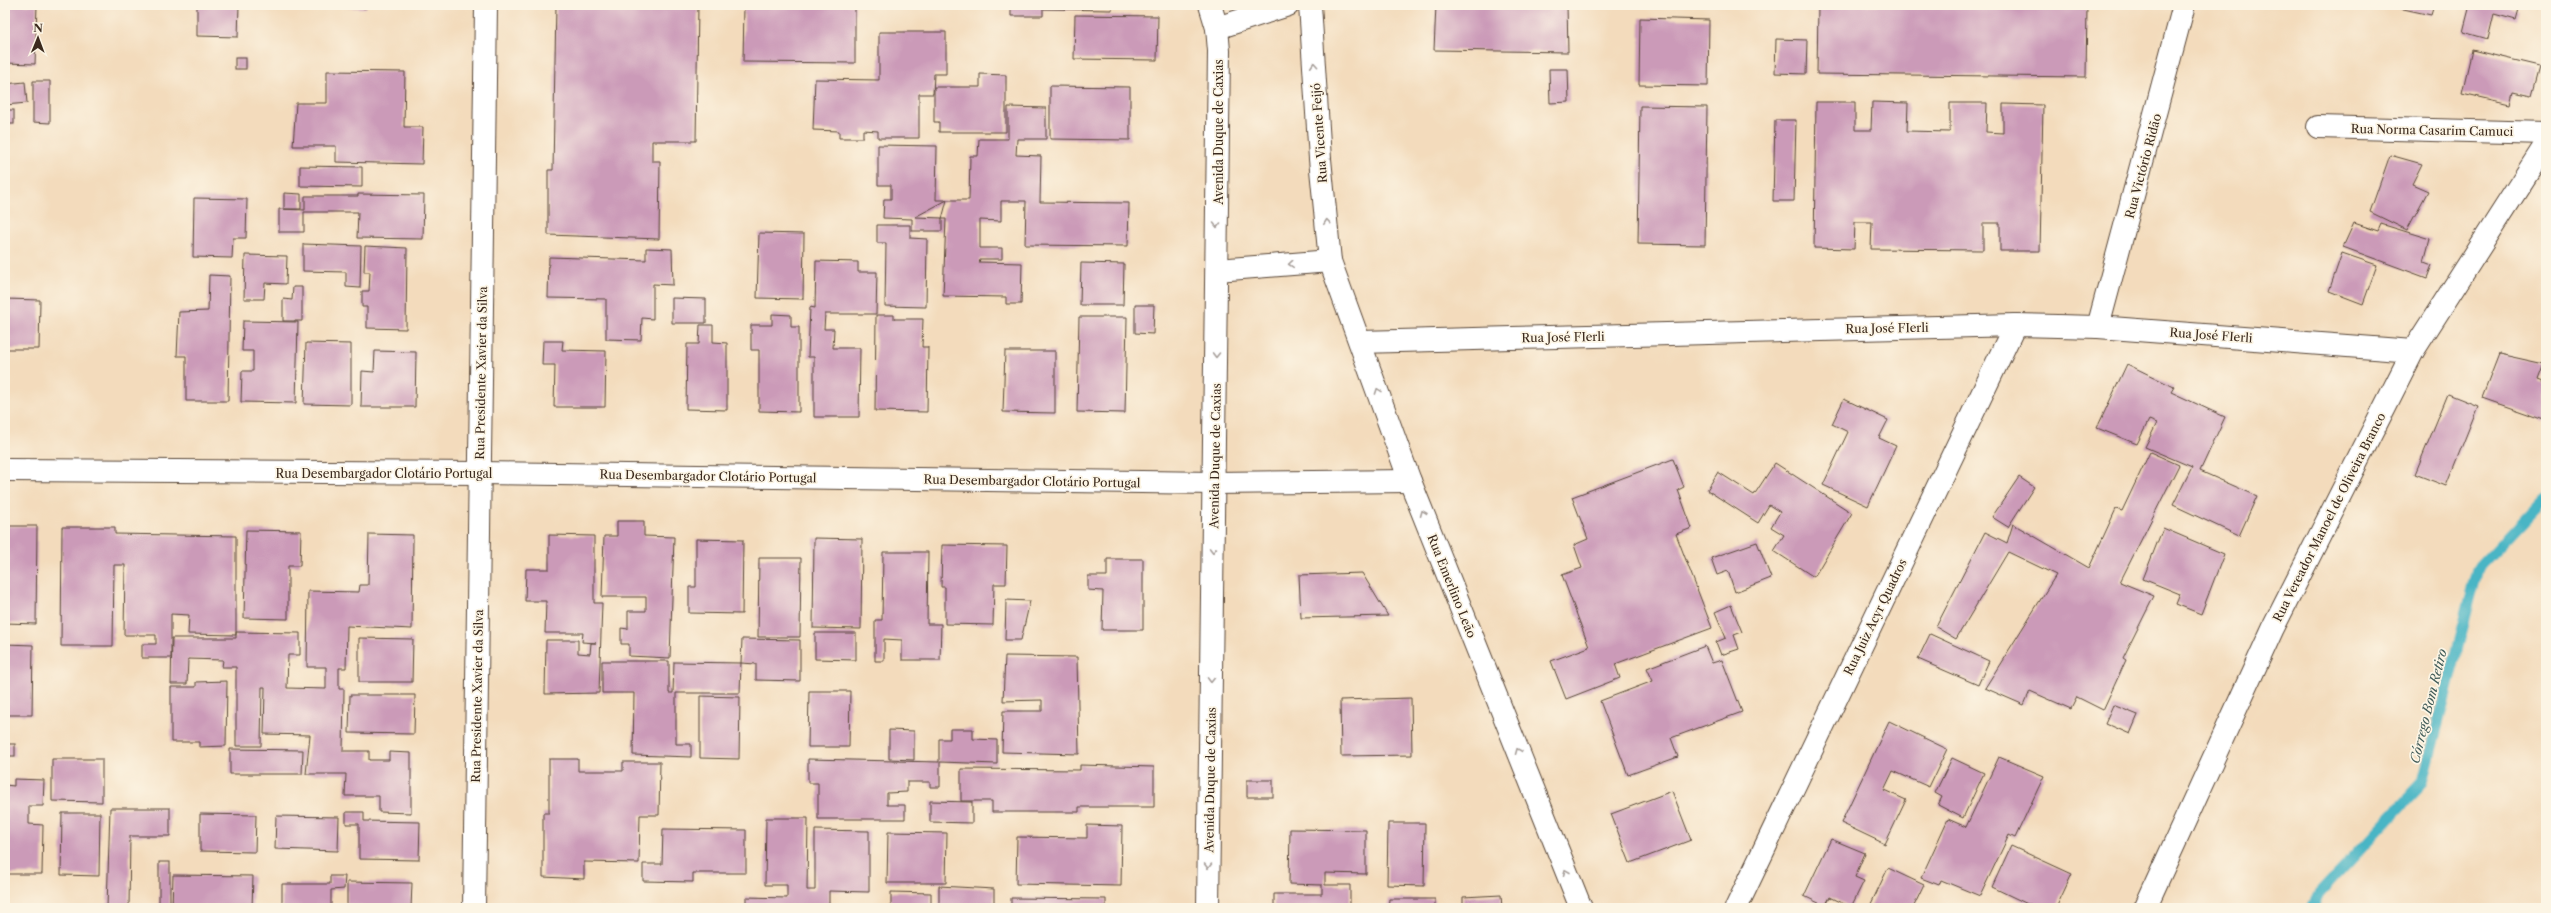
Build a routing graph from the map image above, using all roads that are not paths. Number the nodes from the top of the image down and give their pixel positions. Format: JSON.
{"nodes":[{"id":1,"x":486,"y":5,"type":"edge"},
{"id":2,"x":1210,"y":5,"type":"edge"},
{"id":3,"x":1288,"y":5,"type":"edge"},
{"id":4,"x":1310,"y":5,"type":"edge"},
{"id":5,"x":2184,"y":5,"type":"edge"},
{"id":6,"x":1217,"y":28,"type":"junction"},
{"id":7,"x":2318,"y":127,"type":"dead end"},
{"id":8,"x":2546,"y":133,"type":"edge"},
{"id":9,"x":2546,"y":144,"type":"edge"},
{"id":10,"x":1330,"y":261,"type":"junction"},
{"id":11,"x":1217,"y":270,"type":"junction"},
{"id":12,"x":2014,"y":325,"type":"junction"},
{"id":13,"x":2098,"y":327,"type":"junction"},
{"id":14,"x":1360,"y":342,"type":"junction"},
{"id":15,"x":2413,"y":350,"type":"junction"},
{"id":16,"x":5,"y":470,"type":"edge"},
{"id":17,"x":480,"y":473,"type":"junction"},
{"id":18,"x":1410,"y":481,"type":"junction"},
{"id":19,"x":1215,"y":483,"type":"junction"},
{"id":20,"x":474,"y":908,"type":"edge"},
{"id":21,"x":1208,"y":908,"type":"edge"},
{"id":22,"x":1581,"y":908,"type":"edge"},
{"id":23,"x":1736,"y":908,"type":"edge"},
{"id":24,"x":2145,"y":908,"type":"edge"}],
"edges":[{"from":1,"to":17,"type":"street","name":"Rua Presidente Xavier da Silva"},
{"from":2,"to":6,"type":"street","name":"Avenida Duque de Caxias"},
{"from":3,"to":6,"type":"street"},
{"from":10,"to":4,"type":"street","name":"Rua Vicente Feijó","one_way":true},
{"from":5,"to":13,"type":"street","name":"Rua Victório Ridão"},
{"from":6,"to":11,"type":"street","name":"Avenida Duque de Caxias","one_way":true},
{"from":7,"to":8,"type":"street","name":"Rua Norma Casarim Camuci"},
{"from":9,"to":15,"type":"street","name":"Rua Vereador Manoel de Oliveira Branco"},
{"from":10,"to":11,"type":"street","one_way":true},
{"from":10,"to":14,"type":"street","name":"Rua Emerlino Leão"},
{"from":11,"to":19,"type":"street","name":"Avenida Duque de Caxias","one_way":true},
{"from":12,"to":13,"type":"street","name":"Rua José FIerli"},
{"from":12,"to":14,"type":"street","name":"Rua José FIerli"},
{"from":12,"to":23,"type":"street","name":"Rua Juiz Acyr Quadros"},
{"from":13,"to":15,"type":"street","name":"Rua José FIerli"},
{"from":18,"to":14,"type":"street","name":"Rua Emerlino Leão","one_way":true},
{"from":15,"to":24,"type":"street","name":"Rua Vereador Manoel de Oliveira Branco"},
{"from":16,"to":17,"type":"street","name":"Rua Desembargador Clotário Portugal"},
{"from":17,"to":19,"type":"street","name":"Rua Desembargador Clotário Portugal"},
{"from":17,"to":20,"type":"street","name":"Rua Presidente Xavier da Silva"},
{"from":18,"to":19,"type":"street","name":"Rua Desembargador Clotário Portugal"},
{"from":22,"to":18,"type":"street","name":"Rua Emerlino Leão","one_way":true},
{"from":19,"to":21,"type":"street","name":"Avenida Duque de Caxias","one_way":true}]}
